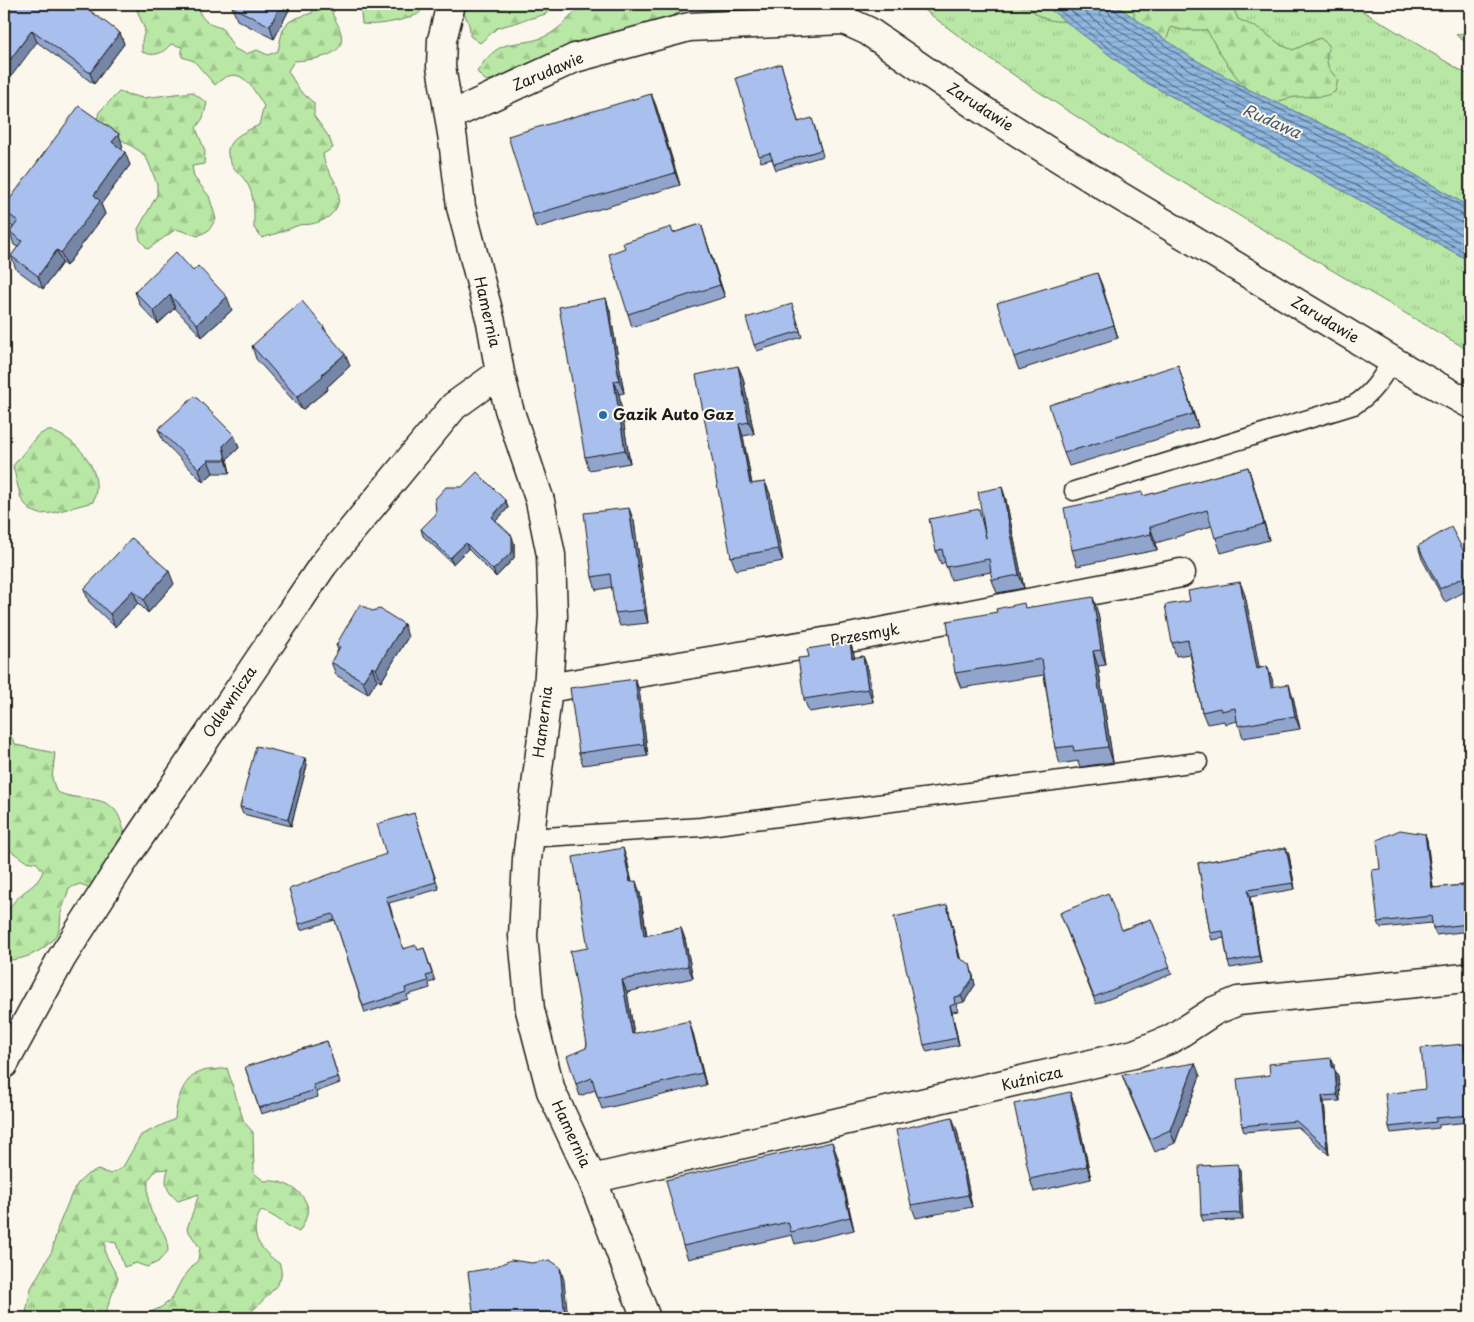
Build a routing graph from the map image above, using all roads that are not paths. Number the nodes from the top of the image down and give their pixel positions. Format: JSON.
{"nodes":[{"id":1,"x":450,"y":4,"type":"edge"},
{"id":2,"x":450,"y":116,"type":"junction"},
{"id":3,"x":1392,"y":361,"type":"junction"},
{"id":4,"x":500,"y":373,"type":"junction"},
{"id":5,"x":1470,"y":404,"type":"edge"},
{"id":6,"x":1074,"y":491,"type":"dead end"},
{"id":7,"x":1181,"y":573,"type":"dead end"},
{"id":8,"x":548,"y":688,"type":"junction"},
{"id":9,"x":1198,"y":762,"type":"dead end"},
{"id":10,"x":529,"y":838,"type":"junction"},
{"id":11,"x":1465,"y":978,"type":"dead end"},
{"id":12,"x":4,"y":1064,"type":"edge"},
{"id":13,"x":592,"y":1179,"type":"junction"},
{"id":14,"x":646,"y":1318,"type":"edge"}],
"edges":[{"from":1,"to":2,"type":"street","name":"Hamernia"},
{"from":2,"to":3,"type":"street","name":"Zarudawie"},
{"from":2,"to":4,"type":"street","name":"Hamernia"},
{"from":3,"to":5,"type":"street","name":"Zarudawie"},
{"from":3,"to":6,"type":"lane"},
{"from":4,"to":8,"type":"street","name":"Hamernia"},
{"from":4,"to":12,"type":"street","name":"Odlewnicza"},
{"from":7,"to":8,"type":"street","name":"Przesmyk"},
{"from":8,"to":10,"type":"street","name":"Hamernia"},
{"from":9,"to":10,"type":"lane"},
{"from":10,"to":13,"type":"street","name":"Hamernia"},
{"from":11,"to":13,"type":"street","name":"Kuźnicza"},
{"from":13,"to":14,"type":"street","name":"Hamernia"}]}
